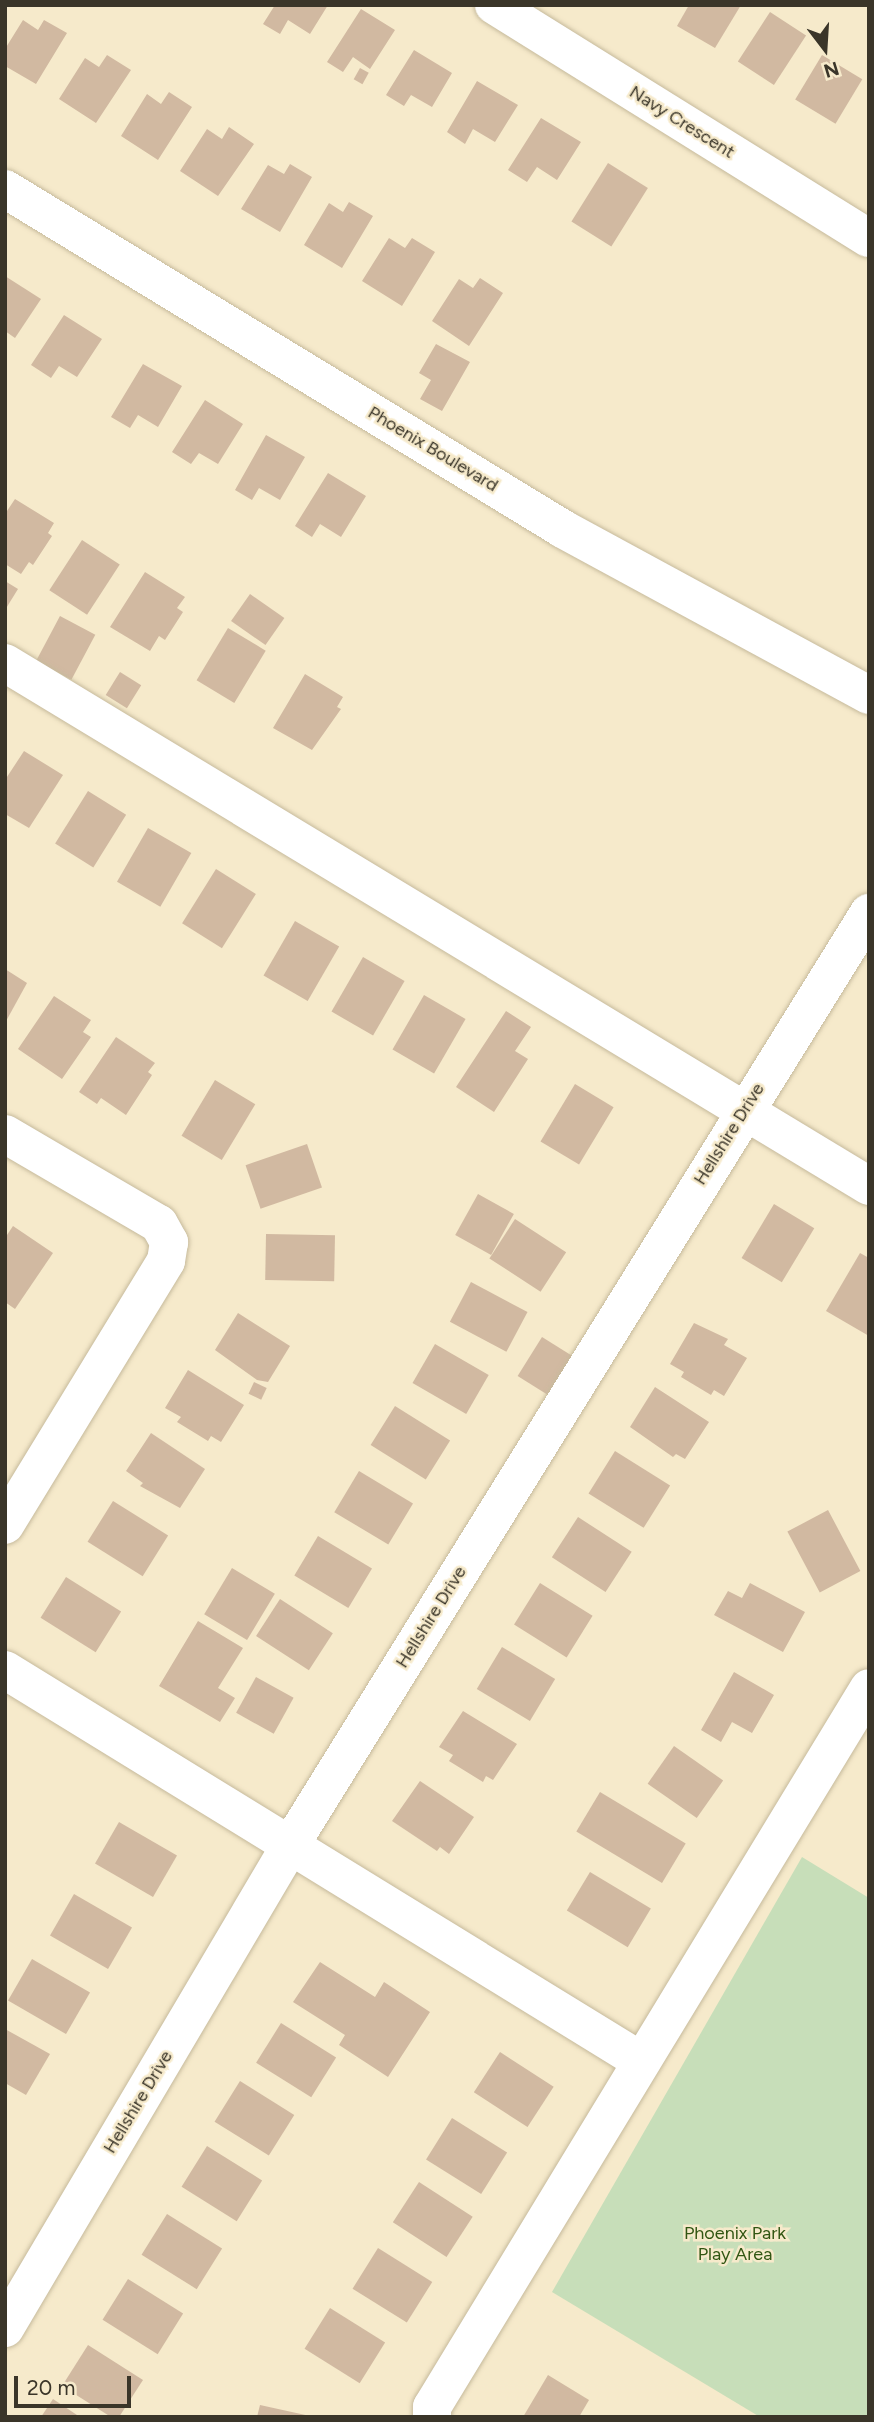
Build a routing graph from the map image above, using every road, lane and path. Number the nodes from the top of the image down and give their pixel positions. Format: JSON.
{"nodes":[{"id":1,"x":494,"y":5,"type":"edge"},
{"id":2,"x":5,"y":189,"type":"edge"},
{"id":3,"x":869,"y":238,"type":"edge"},
{"id":4,"x":5,"y":663,"type":"edge"},
{"id":5,"x":869,"y":695,"type":"edge"},
{"id":6,"x":869,"y":913,"type":"edge"},
{"id":7,"x":742,"y":1112,"type":"junction"},
{"id":8,"x":5,"y":1134,"type":"edge"},
{"id":9,"x":869,"y":1186,"type":"edge"},
{"id":10,"x":5,"y":1525,"type":"edge"},
{"id":11,"x":5,"y":1670,"type":"edge"},
{"id":12,"x":869,"y":1688,"type":"edge"},
{"id":13,"x":291,"y":1844,"type":"junction"},
{"id":14,"x":641,"y":2061,"type":"junction"},
{"id":15,"x":5,"y":2328,"type":"edge"},
{"id":16,"x":432,"y":2417,"type":"edge"}],
"edges":[{"from":1,"to":3,"type":"street","name":"Navy Crescent"},
{"from":2,"to":5,"type":"street","name":"Phoenix Boulevard"},
{"from":4,"to":7,"type":"street"},
{"from":6,"to":7,"type":"street","name":"Hellshire Drive"},
{"from":7,"to":9,"type":"street"},
{"from":7,"to":13,"type":"street","name":"Hellshire Drive"},
{"from":8,"to":10,"type":"street"},
{"from":11,"to":13,"type":"street"},
{"from":12,"to":14,"type":"street"},
{"from":13,"to":14,"type":"street"},
{"from":13,"to":15,"type":"street","name":"Hellshire Drive"},
{"from":14,"to":16,"type":"street"}]}
